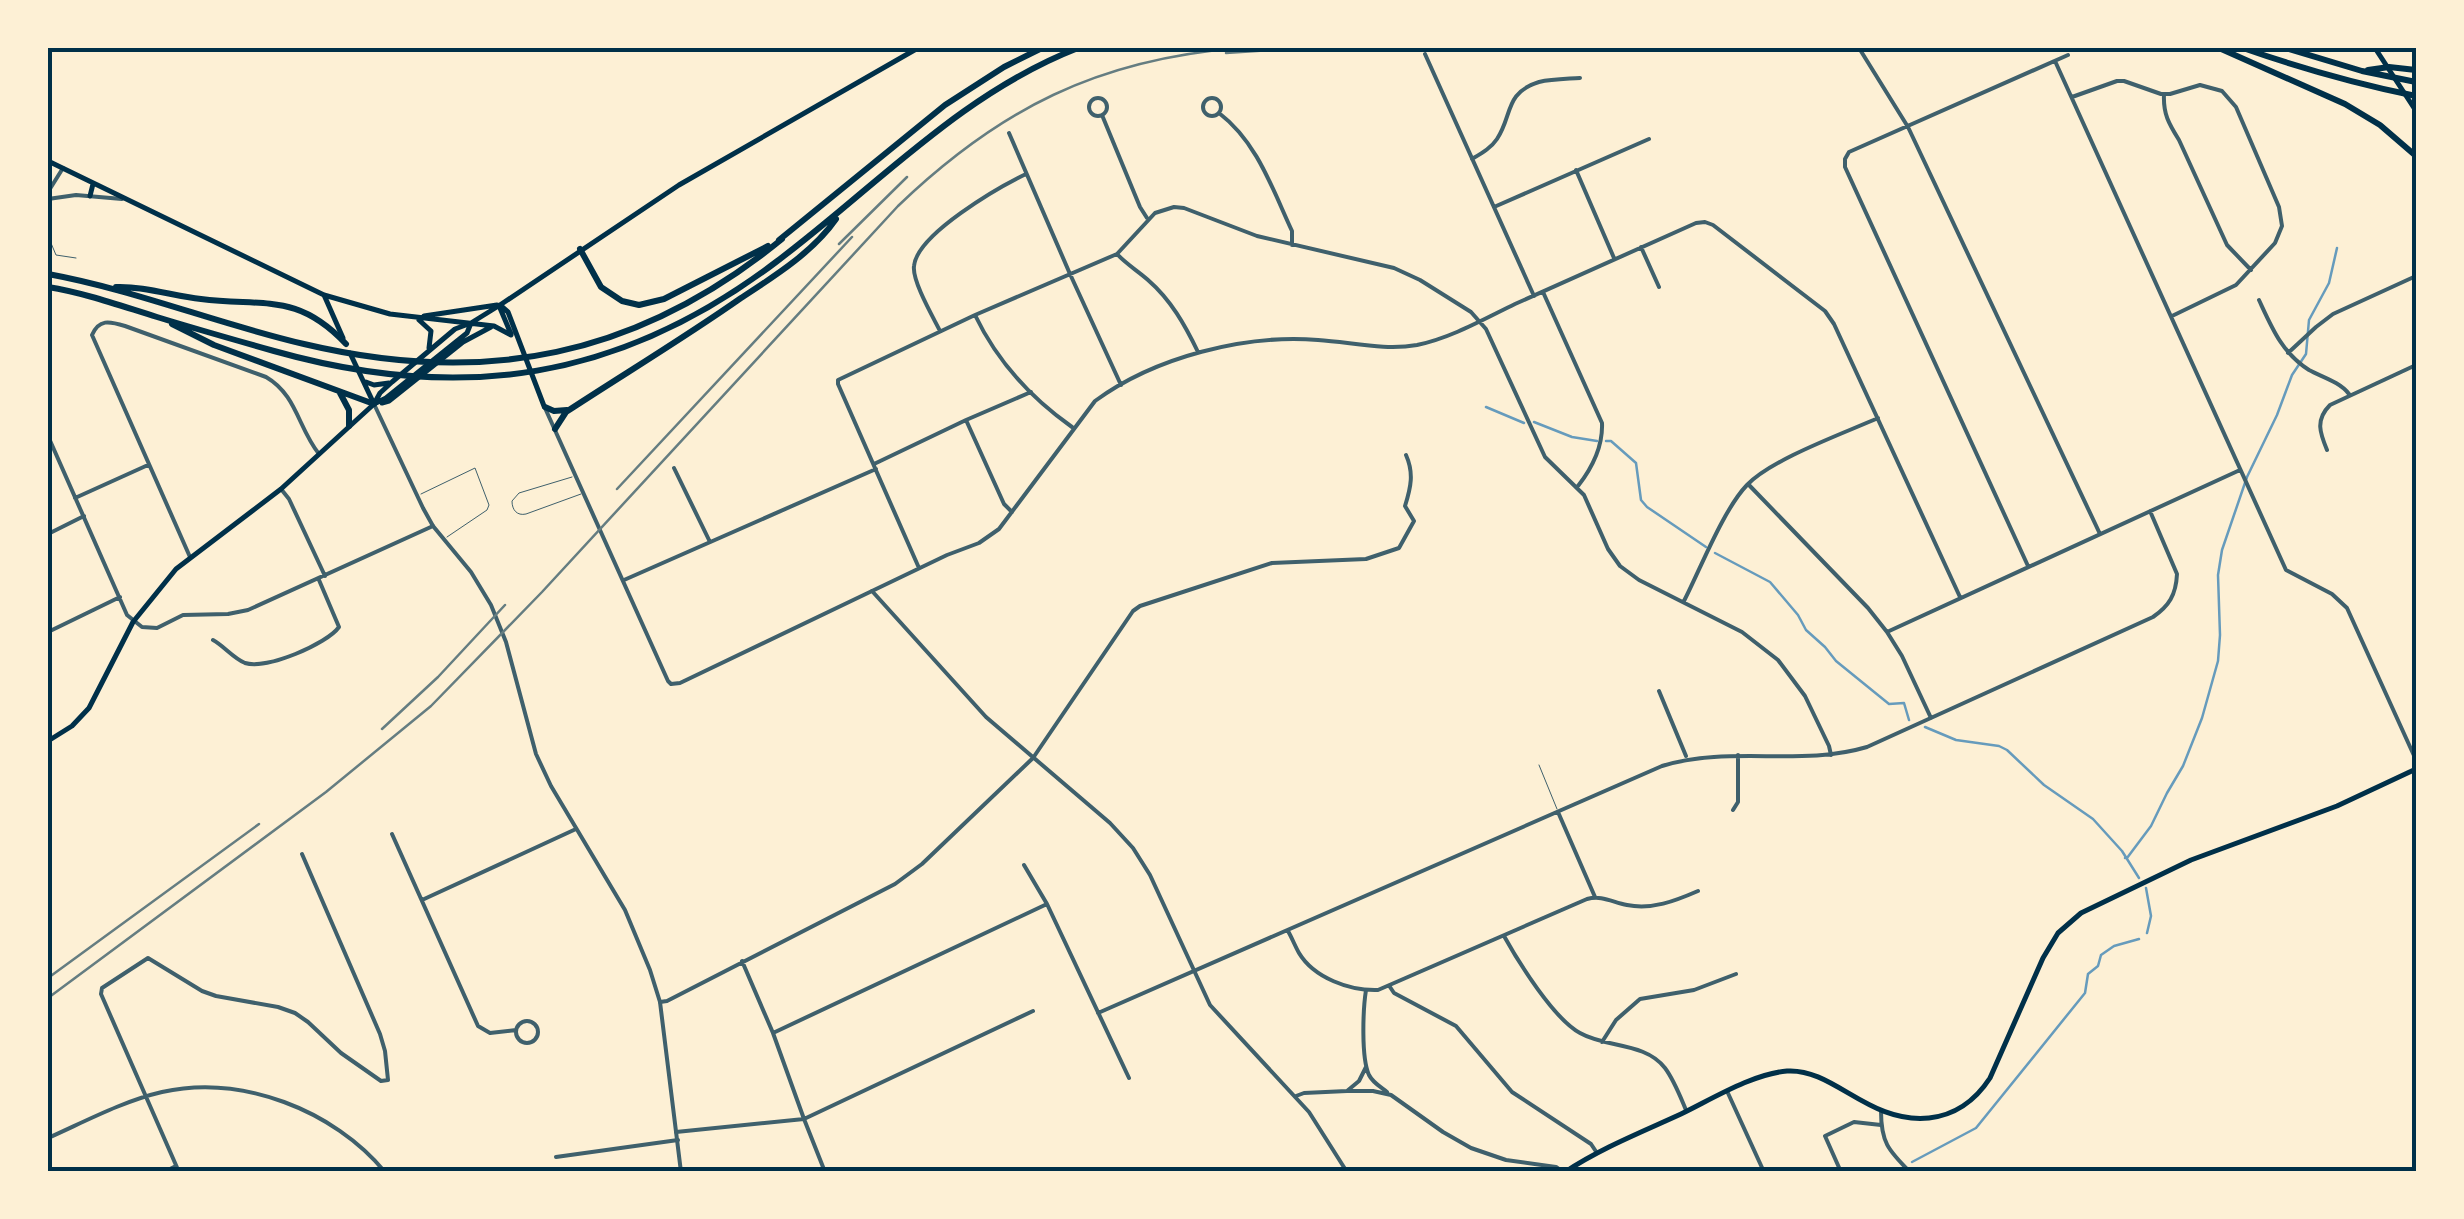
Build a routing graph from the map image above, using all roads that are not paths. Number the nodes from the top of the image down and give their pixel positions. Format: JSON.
{"nodes":[{"id":1,"x":918,"y":48,"type":"edge"},
{"id":2,"x":1042,"y":48,"type":"edge"},
{"id":3,"x":1078,"y":48,"type":"edge"},
{"id":4,"x":1859,"y":48,"type":"edge"},
{"id":5,"x":2219,"y":48,"type":"edge"},
{"id":6,"x":2243,"y":48,"type":"edge"},
{"id":7,"x":2286,"y":48,"type":"edge"},
{"id":8,"x":2374,"y":48,"type":"edge"},
{"id":9,"x":1425,"y":54,"type":"dead end"},
{"id":10,"x":2068,"y":55,"type":"dead end"},
{"id":11,"x":2055,"y":61,"type":"junction"},
{"id":12,"x":2415,"y":70,"type":"edge"},
{"id":13,"x":2362,"y":71,"type":"junction"},
{"id":14,"x":1580,"y":78,"type":"dead end"},
{"id":15,"x":2416,"y":82,"type":"edge"},
{"id":16,"x":2164,"y":94,"type":"junction"},
{"id":17,"x":2416,"y":96,"type":"edge"},
{"id":18,"x":2072,"y":97,"type":"junction"},
{"id":19,"x":2416,"y":111,"type":"edge"},
{"id":20,"x":1218,"y":113,"type":"dead end"},
{"id":21,"x":1102,"y":114,"type":"dead end"},
{"id":22,"x":1908,"y":127,"type":"junction"},
{"id":23,"x":1009,"y":134,"type":"dead end"},
{"id":24,"x":1649,"y":138,"type":"dead end"},
{"id":25,"x":2416,"y":156,"type":"edge"},
{"id":26,"x":1472,"y":159,"type":"junction"},
{"id":27,"x":48,"y":161,"type":"edge"},
{"id":28,"x":63,"y":168,"type":"junction"},
{"id":29,"x":1576,"y":170,"type":"junction"},
{"id":30,"x":1026,"y":174,"type":"junction"},
{"id":31,"x":93,"y":184,"type":"junction"},
{"id":32,"x":48,"y":192,"type":"edge"},
{"id":33,"x":90,"y":196,"type":"junction"},
{"id":34,"x":48,"y":199,"type":"edge"},
{"id":35,"x":124,"y":200,"type":"junction"},
{"id":36,"x":1494,"y":207,"type":"junction"},
{"id":37,"x":840,"y":213,"type":"junction"},
{"id":38,"x":1148,"y":218,"type":"junction"},
{"id":39,"x":48,"y":236,"type":"edge"},
{"id":40,"x":782,"y":239,"type":"junction"},
{"id":41,"x":1292,"y":246,"type":"junction"},
{"id":42,"x":1641,"y":248,"type":"junction"},
{"id":43,"x":580,"y":249,"type":"junction"},
{"id":44,"x":1117,"y":254,"type":"junction"},
{"id":45,"x":76,"y":258,"type":"dead end"},
{"id":46,"x":1615,"y":259,"type":"junction"},
{"id":47,"x":2251,"y":270,"type":"junction"},
{"id":48,"x":48,"y":274,"type":"edge"},
{"id":49,"x":1070,"y":274,"type":"junction"},
{"id":50,"x":2416,"y":276,"type":"edge"},
{"id":51,"x":48,"y":287,"type":"edge"},
{"id":52,"x":1658,"y":287,"type":"dead end"},
{"id":53,"x":109,"y":288,"type":"junction"},
{"id":54,"x":1543,"y":292,"type":"junction"},
{"id":55,"x":324,"y":295,"type":"junction"},
{"id":56,"x":1534,"y":296,"type":"junction"},
{"id":57,"x":2259,"y":300,"type":"dead end"},
{"id":58,"x":500,"y":304,"type":"junction"},
{"id":59,"x":975,"y":315,"type":"junction"},
{"id":60,"x":2172,"y":316,"type":"junction"},
{"id":61,"x":157,"y":317,"type":"junction"},
{"id":62,"x":413,"y":317,"type":"junction"},
{"id":63,"x":1480,"y":320,"type":"junction"},
{"id":64,"x":471,"y":323,"type":"junction"},
{"id":65,"x":494,"y":326,"type":"junction"},
{"id":66,"x":940,"y":331,"type":"junction"},
{"id":67,"x":511,"y":335,"type":"junction"},
{"id":68,"x":346,"y":344,"type":"junction"},
{"id":69,"x":520,"y":346,"type":"junction"},
{"id":70,"x":428,"y":351,"type":"junction"},
{"id":71,"x":1198,"y":352,"type":"junction"},
{"id":72,"x":2288,"y":353,"type":"junction"},
{"id":73,"x":2416,"y":365,"type":"edge"},
{"id":74,"x":362,"y":378,"type":"junction"},
{"id":75,"x":392,"y":382,"type":"junction"},
{"id":76,"x":1121,"y":386,"type":"junction"},
{"id":77,"x":339,"y":392,"type":"junction"},
{"id":78,"x":1031,"y":392,"type":"junction"},
{"id":79,"x":2350,"y":395,"type":"junction"},
{"id":80,"x":374,"y":404,"type":"junction"},
{"id":81,"x":545,"y":407,"type":"junction"},
{"id":82,"x":570,"y":409,"type":"junction"},
{"id":83,"x":1878,"y":418,"type":"junction"},
{"id":84,"x":966,"y":420,"type":"junction"},
{"id":85,"x":350,"y":426,"type":"junction"},
{"id":86,"x":1073,"y":428,"type":"junction"},
{"id":87,"x":555,"y":429,"type":"junction"},
{"id":88,"x":48,"y":436,"type":"edge"},
{"id":89,"x":2328,"y":450,"type":"dead end"},
{"id":90,"x":318,"y":454,"type":"junction"},
{"id":91,"x":1406,"y":455,"type":"dead end"},
{"id":92,"x":148,"y":465,"type":"junction"},
{"id":93,"x":875,"y":467,"type":"junction"},
{"id":94,"x":674,"y":468,"type":"dead end"},
{"id":95,"x":572,"y":469,"type":"junction"},
{"id":96,"x":2240,"y":470,"type":"junction"},
{"id":97,"x":575,"y":476,"type":"junction"},
{"id":98,"x":563,"y":480,"type":"junction"},
{"id":99,"x":1748,"y":484,"type":"junction"},
{"id":100,"x":1578,"y":486,"type":"junction"},
{"id":101,"x":282,"y":489,"type":"junction"},
{"id":102,"x":584,"y":493,"type":"junction"},
{"id":103,"x":417,"y":496,"type":"junction"},
{"id":104,"x":75,"y":498,"type":"junction"},
{"id":105,"x":2150,"y":511,"type":"junction"},
{"id":106,"x":1012,"y":512,"type":"junction"},
{"id":107,"x":84,"y":516,"type":"junction"},
{"id":108,"x":434,"y":526,"type":"junction"},
{"id":109,"x":48,"y":534,"type":"edge"},
{"id":110,"x":2100,"y":534,"type":"junction"},
{"id":111,"x":444,"y":539,"type":"junction"},
{"id":112,"x":710,"y":542,"type":"junction"},
{"id":113,"x":190,"y":556,"type":"junction"},
{"id":114,"x":2028,"y":566,"type":"junction"},
{"id":115,"x":919,"y":568,"type":"junction"},
{"id":116,"x":322,"y":578,"type":"junction"},
{"id":117,"x":622,"y":580,"type":"junction"},
{"id":118,"x":872,"y":590,"type":"junction"},
{"id":119,"x":120,"y":598,"type":"junction"},
{"id":120,"x":1960,"y":598,"type":"junction"},
{"id":121,"x":1683,"y":602,"type":"junction"},
{"id":122,"x":134,"y":622,"type":"junction"},
{"id":123,"x":48,"y":632,"type":"edge"},
{"id":124,"x":1887,"y":632,"type":"junction"},
{"id":125,"x":213,"y":640,"type":"dead end"},
{"id":126,"x":1658,"y":692,"type":"dead end"},
{"id":127,"x":1931,"y":718,"type":"junction"},
{"id":128,"x":48,"y":741,"type":"edge"},
{"id":129,"x":1738,"y":755,"type":"junction"},
{"id":130,"x":1831,"y":755,"type":"junction"},
{"id":131,"x":1033,"y":758,"type":"junction"},
{"id":132,"x":1686,"y":758,"type":"junction"},
{"id":133,"x":2416,"y":760,"type":"edge"},
{"id":134,"x":1539,"y":765,"type":"dead end"},
{"id":135,"x":2416,"y":769,"type":"edge"},
{"id":136,"x":1733,"y":810,"type":"dead end"},
{"id":137,"x":1558,"y":812,"type":"junction"},
{"id":138,"x":577,"y":828,"type":"junction"},
{"id":139,"x":392,"y":834,"type":"dead end"},
{"id":140,"x":302,"y":854,"type":"dead end"},
{"id":141,"x":1024,"y":864,"type":"dead end"},
{"id":142,"x":1698,"y":891,"type":"dead end"},
{"id":143,"x":1595,"y":897,"type":"junction"},
{"id":144,"x":422,"y":900,"type":"junction"},
{"id":145,"x":1046,"y":904,"type":"junction"},
{"id":146,"x":1288,"y":931,"type":"junction"},
{"id":147,"x":1504,"y":936,"type":"junction"},
{"id":148,"x":742,"y":961,"type":"junction"},
{"id":149,"x":1194,"y":971,"type":"junction"},
{"id":150,"x":1736,"y":974,"type":"dead end"},
{"id":151,"x":1390,"y":986,"type":"junction"},
{"id":152,"x":1366,"y":990,"type":"junction"},
{"id":153,"x":660,"y":1002,"type":"junction"},
{"id":154,"x":1032,"y":1011,"type":"dead end"},
{"id":155,"x":1098,"y":1013,"type":"junction"},
{"id":156,"x":516,"y":1030,"type":"junction"},
{"id":157,"x":774,"y":1032,"type":"junction"},
{"id":158,"x":1602,"y":1042,"type":"junction"},
{"id":159,"x":1366,"y":1066,"type":"junction"},
{"id":160,"x":1129,"y":1078,"type":"dead end"},
{"id":161,"x":1348,"y":1090,"type":"junction"},
{"id":162,"x":1727,"y":1092,"type":"junction"},
{"id":163,"x":1392,"y":1095,"type":"junction"},
{"id":164,"x":146,"y":1096,"type":"junction"},
{"id":165,"x":1296,"y":1096,"type":"junction"},
{"id":166,"x":1687,"y":1111,"type":"junction"},
{"id":167,"x":1881,"y":1112,"type":"junction"},
{"id":168,"x":804,"y":1119,"type":"junction"},
{"id":169,"x":1881,"y":1124,"type":"junction"},
{"id":170,"x":676,"y":1132,"type":"junction"},
{"id":171,"x":48,"y":1138,"type":"edge"},
{"id":172,"x":678,"y":1140,"type":"junction"},
{"id":173,"x":1598,"y":1153,"type":"junction"},
{"id":174,"x":556,"y":1157,"type":"dead end"},
{"id":175,"x":178,"y":1169,"type":"edge"},
{"id":176,"x":164,"y":1172,"type":"edge"},
{"id":177,"x":384,"y":1172,"type":"edge"},
{"id":178,"x":681,"y":1172,"type":"edge"},
{"id":179,"x":825,"y":1172,"type":"edge"},
{"id":180,"x":1347,"y":1172,"type":"edge"},
{"id":181,"x":1564,"y":1172,"type":"edge"},
{"id":182,"x":1764,"y":1172,"type":"edge"},
{"id":183,"x":1841,"y":1172,"type":"edge"},
{"id":184,"x":1910,"y":1172,"type":"edge"}],
"edges":[{"from":1,"to":43,"type":"main road"},
{"from":2,"to":40,"type":"highway"},
{"from":3,"to":37,"type":"highway"},
{"from":4,"to":22,"type":"street"},
{"from":5,"to":25,"type":"highway"},
{"from":6,"to":17,"type":"highway"},
{"from":7,"to":13,"type":"highway"},
{"from":8,"to":19,"type":"main road"},
{"from":9,"to":26,"type":"street"},
{"from":10,"to":11,"type":"street"},
{"from":11,"to":18,"type":"street"},
{"from":11,"to":22,"type":"street"},
{"from":12,"to":13,"type":"highway"},
{"from":13,"to":15,"type":"highway"},
{"from":14,"to":26,"type":"street"},
{"from":16,"to":18,"type":"street"},
{"from":16,"to":47,"type":"street"},
{"from":16,"to":47,"type":"street"},
{"from":18,"to":60,"type":"street"},
{"from":20,"to":41,"type":"street"},
{"from":21,"to":38,"type":"street"},
{"from":22,"to":110,"type":"street"},
{"from":22,"to":114,"type":"street"},
{"from":23,"to":30,"type":"street"},
{"from":24,"to":29,"type":"street"},
{"from":26,"to":36,"type":"street"},
{"from":27,"to":28,"type":"main road"},
{"from":28,"to":31,"type":"main road"},
{"from":28,"to":32,"type":"street"},
{"from":29,"to":36,"type":"street"},
{"from":29,"to":46,"type":"street"},
{"from":30,"to":49,"type":"street"},
{"from":30,"to":66,"type":"street"},
{"from":31,"to":33,"type":"main road"},
{"from":31,"to":35,"type":"main road"},
{"from":33,"to":34,"type":"street"},
{"from":33,"to":35,"type":"street"},
{"from":35,"to":55,"type":"main road"},
{"from":36,"to":56,"type":"street"},
{"from":37,"to":61,"type":"highway"},
{"from":37,"to":82,"type":"highway"},
{"from":38,"to":41,"type":"street"},
{"from":38,"to":44,"type":"street"},
{"from":39,"to":45,"type":"lane"},
{"from":40,"to":43,"type":"highway"},
{"from":40,"to":53,"type":"highway"},
{"from":41,"to":63,"type":"street"},
{"from":42,"to":46,"type":"street"},
{"from":42,"to":52,"type":"street"},
{"from":42,"to":83,"type":"street"},
{"from":43,"to":58,"type":"main road"},
{"from":44,"to":49,"type":"street"},
{"from":44,"to":71,"type":"street"},
{"from":46,"to":54,"type":"street"},
{"from":47,"to":60,"type":"street"},
{"from":48,"to":53,"type":"highway"},
{"from":49,"to":59,"type":"street"},
{"from":49,"to":76,"type":"street"},
{"from":50,"to":72,"type":"street"},
{"from":51,"to":61,"type":"highway"},
{"from":53,"to":68,"type":"highway"},
{"from":54,"to":56,"type":"street"},
{"from":54,"to":100,"type":"street"},
{"from":55,"to":62,"type":"main road"},
{"from":55,"to":68,"type":"main road"},
{"from":56,"to":63,"type":"street"},
{"from":57,"to":72,"type":"street"},
{"from":58,"to":62,"type":"main road"},
{"from":58,"to":64,"type":"main road"},
{"from":58,"to":67,"type":"main road"},
{"from":58,"to":69,"type":"main road"},
{"from":59,"to":66,"type":"street"},
{"from":59,"to":78,"type":"street"},
{"from":60,"to":96,"type":"street"},
{"from":61,"to":77,"type":"highway"},
{"from":62,"to":64,"type":"main road"},
{"from":62,"to":70,"type":"main road"},
{"from":63,"to":71,"type":"street"},
{"from":63,"to":100,"type":"street"},
{"from":64,"to":65,"type":"main road"},
{"from":64,"to":70,"type":"main road"},
{"from":64,"to":80,"type":"main road"},
{"from":65,"to":67,"type":"main road"},
{"from":65,"to":80,"type":"main road"},
{"from":66,"to":93,"type":"street"},
{"from":67,"to":69,"type":"main road"},
{"from":68,"to":74,"type":"main road"},
{"from":69,"to":81,"type":"main road"},
{"from":70,"to":75,"type":"main road"},
{"from":71,"to":76,"type":"street"},
{"from":72,"to":79,"type":"street"},
{"from":73,"to":79,"type":"street"},
{"from":74,"to":75,"type":"main road"},
{"from":74,"to":80,"type":"main road"},
{"from":75,"to":80,"type":"main road"},
{"from":76,"to":86,"type":"street"},
{"from":77,"to":80,"type":"highway"},
{"from":77,"to":85,"type":"highway"},
{"from":78,"to":84,"type":"street"},
{"from":78,"to":86,"type":"street"},
{"from":79,"to":89,"type":"street"},
{"from":80,"to":85,"type":"main road"},
{"from":80,"to":103,"type":"street"},
{"from":81,"to":82,"type":"highway"},
{"from":81,"to":87,"type":"street"},
{"from":82,"to":87,"type":"highway"},
{"from":83,"to":99,"type":"street"},
{"from":83,"to":120,"type":"street"},
{"from":84,"to":93,"type":"street"},
{"from":84,"to":106,"type":"street"},
{"from":85,"to":90,"type":"main road"},
{"from":86,"to":106,"type":"street"},
{"from":87,"to":95,"type":"street"},
{"from":88,"to":104,"type":"street"},
{"from":90,"to":92,"type":"street"},
{"from":90,"to":101,"type":"main road"},
{"from":91,"to":131,"type":"street"},
{"from":92,"to":104,"type":"street"},
{"from":92,"to":113,"type":"street"},
{"from":93,"to":112,"type":"street"},
{"from":93,"to":115,"type":"street"},
{"from":94,"to":112,"type":"street"},
{"from":95,"to":97,"type":"street"},
{"from":95,"to":98,"type":"lane"},
{"from":96,"to":105,"type":"street"},
{"from":96,"to":133,"type":"street"},
{"from":97,"to":98,"type":"lane"},
{"from":97,"to":102,"type":"street"},
{"from":98,"to":102,"type":"lane"},
{"from":99,"to":121,"type":"street"},
{"from":99,"to":124,"type":"street"},
{"from":100,"to":121,"type":"street"},
{"from":101,"to":113,"type":"main road"},
{"from":101,"to":116,"type":"street"},
{"from":102,"to":117,"type":"street"},
{"from":103,"to":108,"type":"street"},
{"from":103,"to":111,"type":"lane"},
{"from":104,"to":107,"type":"street"},
{"from":105,"to":110,"type":"street"},
{"from":105,"to":127,"type":"street"},
{"from":106,"to":115,"type":"street"},
{"from":107,"to":109,"type":"street"},
{"from":107,"to":119,"type":"street"},
{"from":108,"to":111,"type":"street"},
{"from":108,"to":116,"type":"street"},
{"from":110,"to":114,"type":"street"},
{"from":111,"to":138,"type":"street"},
{"from":112,"to":117,"type":"street"},
{"from":113,"to":122,"type":"main road"},
{"from":114,"to":120,"type":"street"},
{"from":115,"to":118,"type":"street"},
{"from":116,"to":122,"type":"street"},
{"from":116,"to":125,"type":"street"},
{"from":117,"to":118,"type":"street"},
{"from":118,"to":131,"type":"street"},
{"from":119,"to":122,"type":"street"},
{"from":119,"to":123,"type":"street"},
{"from":120,"to":124,"type":"street"},
{"from":121,"to":130,"type":"street"},
{"from":122,"to":128,"type":"main road"},
{"from":124,"to":127,"type":"street"},
{"from":126,"to":132,"type":"street"},
{"from":127,"to":130,"type":"street"},
{"from":129,"to":130,"type":"street"},
{"from":129,"to":132,"type":"street"},
{"from":129,"to":136,"type":"street"},
{"from":131,"to":148,"type":"street"},
{"from":131,"to":149,"type":"street"},
{"from":132,"to":137,"type":"street"},
{"from":134,"to":137,"type":"lane"},
{"from":135,"to":167,"type":"main road"},
{"from":137,"to":143,"type":"street"},
{"from":137,"to":146,"type":"street"},
{"from":138,"to":144,"type":"street"},
{"from":138,"to":153,"type":"street"},
{"from":139,"to":144,"type":"street"},
{"from":140,"to":164,"type":"street"},
{"from":141,"to":145,"type":"street"},
{"from":142,"to":143,"type":"street"},
{"from":143,"to":147,"type":"street"},
{"from":144,"to":156,"type":"street"},
{"from":145,"to":155,"type":"street"},
{"from":145,"to":157,"type":"street"},
{"from":146,"to":149,"type":"street"},
{"from":146,"to":152,"type":"street"},
{"from":147,"to":151,"type":"street"},
{"from":147,"to":158,"type":"street"},
{"from":148,"to":153,"type":"street"},
{"from":148,"to":157,"type":"street"},
{"from":149,"to":155,"type":"street"},
{"from":149,"to":165,"type":"street"},
{"from":150,"to":158,"type":"street"},
{"from":151,"to":152,"type":"street"},
{"from":151,"to":173,"type":"street"},
{"from":152,"to":159,"type":"street"},
{"from":153,"to":170,"type":"street"},
{"from":154,"to":168,"type":"street"},
{"from":155,"to":160,"type":"street"},
{"from":156,"to":156,"type":"street"},
{"from":157,"to":168,"type":"street"},
{"from":158,"to":166,"type":"street"},
{"from":159,"to":161,"type":"street"},
{"from":159,"to":163,"type":"street"},
{"from":161,"to":163,"type":"street"},
{"from":161,"to":165,"type":"street"},
{"from":162,"to":166,"type":"main road"},
{"from":162,"to":167,"type":"main road"},
{"from":162,"to":182,"type":"street"},
{"from":163,"to":181,"type":"street"},
{"from":164,"to":171,"type":"street"},
{"from":164,"to":175,"type":"street"},
{"from":164,"to":177,"type":"street"},
{"from":165,"to":180,"type":"street"},
{"from":166,"to":173,"type":"main road"},
{"from":167,"to":169,"type":"street"},
{"from":168,"to":170,"type":"street"},
{"from":168,"to":179,"type":"street"},
{"from":169,"to":183,"type":"street"},
{"from":169,"to":184,"type":"street"},
{"from":170,"to":172,"type":"street"},
{"from":172,"to":174,"type":"street"},
{"from":172,"to":178,"type":"street"},
{"from":173,"to":181,"type":"main road"},
{"from":175,"to":176,"type":"street"}]}
